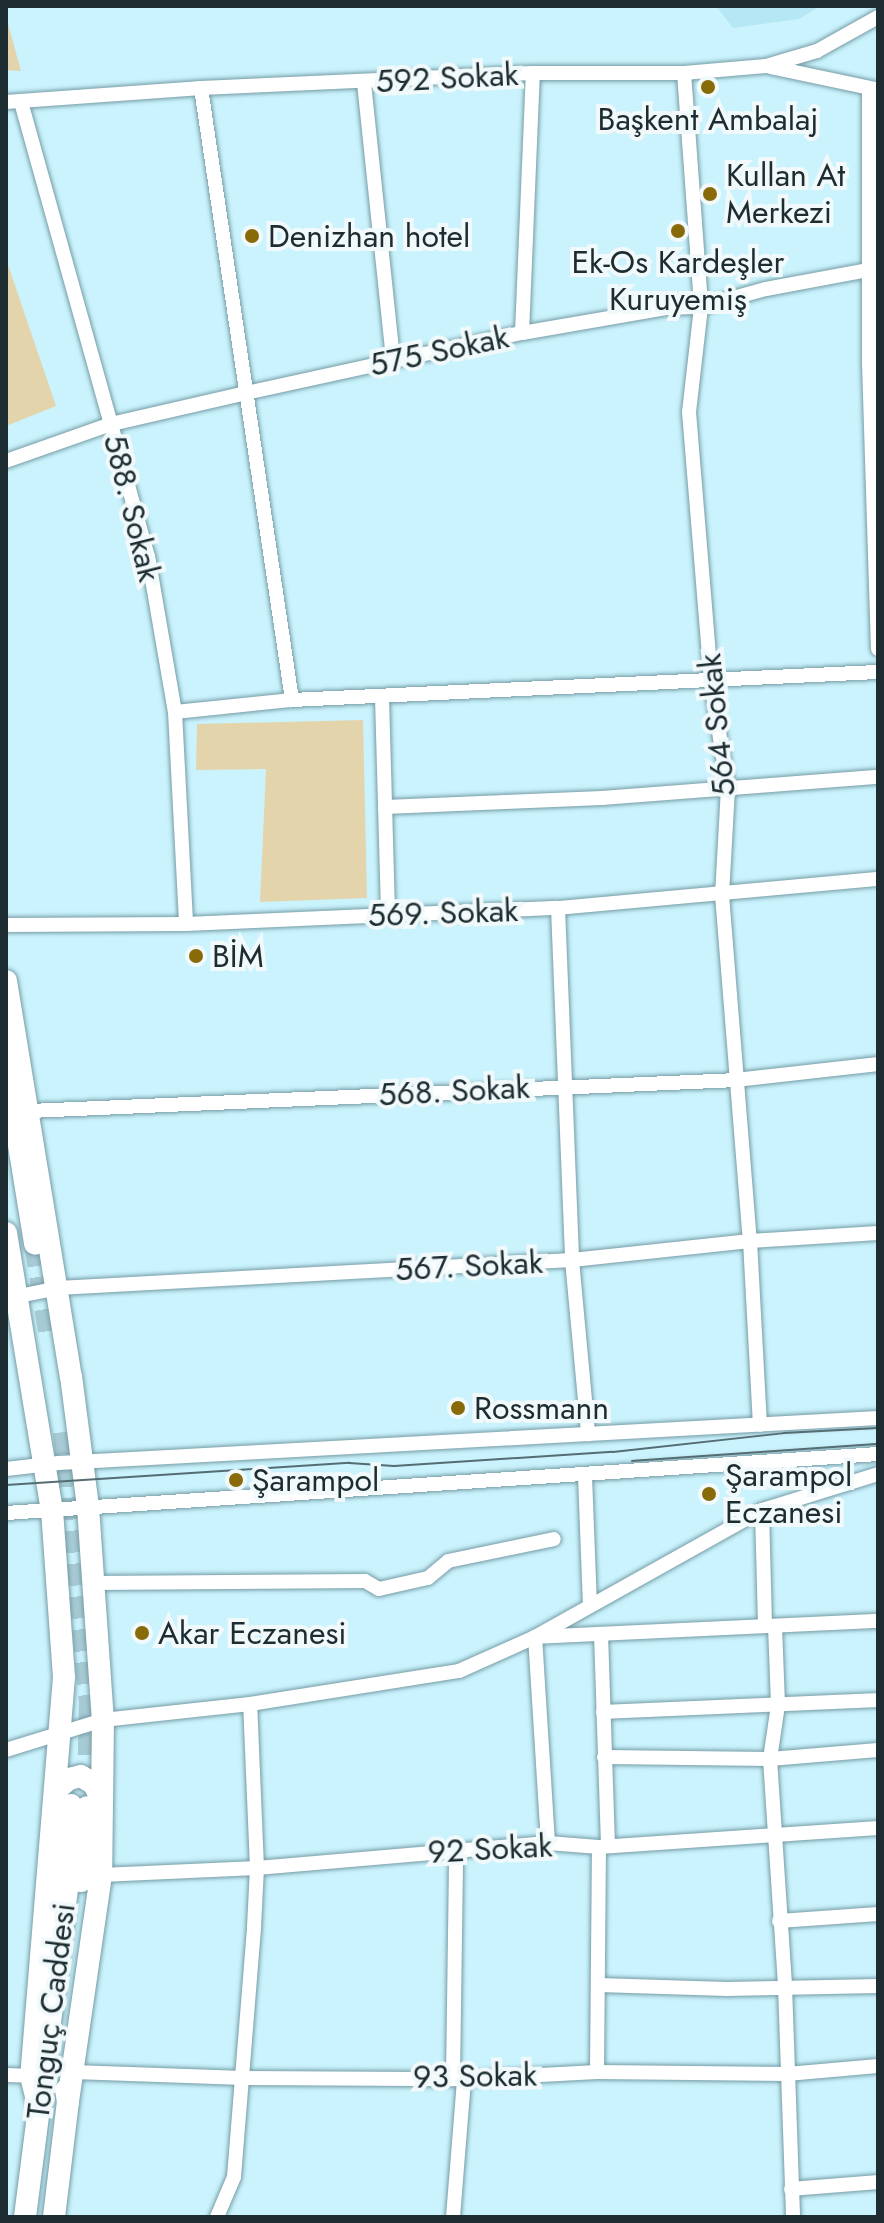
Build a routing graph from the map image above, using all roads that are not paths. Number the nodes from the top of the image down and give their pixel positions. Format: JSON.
{"nodes":[{"id":1,"x":878,"y":17,"type":"edge"},
{"id":2,"x":766,"y":66,"type":"junction"},
{"id":3,"x":533,"y":73,"type":"junction"},
{"id":4,"x":684,"y":73,"type":"junction"},
{"id":5,"x":364,"y":83,"type":"junction"},
{"id":6,"x":201,"y":88,"type":"junction"},
{"id":7,"x":874,"y":89,"type":"edge"},
{"id":8,"x":14,"y":102,"type":"edge"},
{"id":9,"x":874,"y":268,"type":"edge"},
{"id":10,"x":701,"y":307,"type":"junction"},
{"id":11,"x":522,"y":333,"type":"junction"},
{"id":12,"x":393,"y":361,"type":"junction"},
{"id":13,"x":246,"y":393,"type":"junction"},
{"id":14,"x":111,"y":424,"type":"junction"},
{"id":15,"x":6,"y":461,"type":"edge"},
{"id":16,"x":878,"y":649,"type":"edge"},
{"id":17,"x":878,"y":672,"type":"edge"},
{"id":18,"x":711,"y":682,"type":"junction"},
{"id":19,"x":382,"y":697,"type":"junction"},
{"id":20,"x":292,"y":700,"type":"junction"},
{"id":21,"x":175,"y":712,"type":"junction"},
{"id":22,"x":878,"y":777,"type":"edge"},
{"id":23,"x":728,"y":788,"type":"junction"},
{"id":24,"x":385,"y":807,"type":"junction"},
{"id":25,"x":878,"y":879,"type":"edge"},
{"id":26,"x":722,"y":895,"type":"junction"},
{"id":27,"x":558,"y":908,"type":"junction"},
{"id":28,"x":388,"y":915,"type":"junction"},
{"id":29,"x":186,"y":924,"type":"junction"},
{"id":30,"x":6,"y":925,"type":"edge"},
{"id":31,"x":6,"y":981,"type":"edge"},
{"id":32,"x":878,"y":1064,"type":"edge"},
{"id":33,"x":6,"y":1066,"type":"edge"},
{"id":34,"x":736,"y":1080,"type":"junction"},
{"id":35,"x":563,"y":1086,"type":"junction"},
{"id":36,"x":30,"y":1111,"type":"junction"},
{"id":37,"x":6,"y":1130,"type":"edge"},
{"id":38,"x":878,"y":1233,"type":"edge"},
{"id":39,"x":22,"y":1241,"type":"edge"},
{"id":40,"x":750,"y":1241,"type":"junction"},
{"id":41,"x":572,"y":1260,"type":"junction"},
{"id":42,"x":58,"y":1288,"type":"junction"},
{"id":43,"x":10,"y":1298,"type":"edge"},
{"id":44,"x":44,"y":1338,"type":"tunnel mouth"},
{"id":45,"x":878,"y":1418,"type":"edge"},
{"id":46,"x":760,"y":1425,"type":"junction"},
{"id":47,"x":58,"y":1433,"type":"tunnel mouth"},
{"id":48,"x":588,"y":1434,"type":"junction"},
{"id":49,"x":878,"y":1454,"type":"edge"},
{"id":50,"x":82,"y":1462,"type":"junction"},
{"id":51,"x":46,"y":1464,"type":"junction"},
{"id":52,"x":6,"y":1469,"type":"edge"},
{"id":53,"x":878,"y":1474,"type":"edge"},
{"id":54,"x":585,"y":1476,"type":"junction"},
{"id":55,"x":88,"y":1507,"type":"junction"},
{"id":56,"x":52,"y":1510,"type":"junction"},
{"id":57,"x":762,"y":1510,"type":"junction"},
{"id":58,"x":6,"y":1513,"type":"edge"},
{"id":59,"x":554,"y":1539,"type":"dead end"},
{"id":60,"x":94,"y":1583,"type":"junction"},
{"id":61,"x":590,"y":1606,"type":"junction"},
{"id":62,"x":878,"y":1621,"type":"edge"},
{"id":63,"x":770,"y":1626,"type":"junction"},
{"id":64,"x":601,"y":1634,"type":"junction"},
{"id":65,"x":535,"y":1637,"type":"junction"},
{"id":66,"x":878,"y":1700,"type":"edge"},
{"id":67,"x":250,"y":1704,"type":"junction"},
{"id":68,"x":778,"y":1705,"type":"junction"},
{"id":69,"x":603,"y":1712,"type":"junction"},
{"id":70,"x":103,"y":1720,"type":"junction"},
{"id":71,"x":62,"y":1733,"type":"junction"},
{"id":72,"x":6,"y":1750,"type":"edge"},
{"id":73,"x":878,"y":1750,"type":"edge"},
{"id":74,"x":604,"y":1757,"type":"junction"},
{"id":75,"x":770,"y":1759,"type":"junction"},
{"id":76,"x":79,"y":1801,"type":"junction"},
{"id":77,"x":878,"y":1828,"type":"edge"},
{"id":78,"x":774,"y":1838,"type":"junction"},
{"id":79,"x":548,"y":1843,"type":"junction"},
{"id":80,"x":603,"y":1846,"type":"junction"},
{"id":81,"x":456,"y":1850,"type":"junction"},
{"id":82,"x":257,"y":1868,"type":"junction"},
{"id":83,"x":101,"y":1875,"type":"junction"},
{"id":84,"x":878,"y":1914,"type":"edge"},
{"id":85,"x":779,"y":1921,"type":"junction"},
{"id":86,"x":598,"y":1985,"type":"junction"},
{"id":87,"x":785,"y":1986,"type":"junction"},
{"id":88,"x":878,"y":1986,"type":"edge"},
{"id":89,"x":878,"y":2066,"type":"edge"},
{"id":90,"x":73,"y":2072,"type":"junction"},
{"id":91,"x":597,"y":2072,"type":"junction"},
{"id":92,"x":787,"y":2074,"type":"junction"},
{"id":93,"x":6,"y":2075,"type":"edge"},
{"id":94,"x":31,"y":2076,"type":"junction"},
{"id":95,"x":244,"y":2078,"type":"junction"},
{"id":96,"x":458,"y":2078,"type":"junction"},
{"id":97,"x":68,"y":2102,"type":"junction"},
{"id":98,"x":39,"y":2109,"type":"junction"},
{"id":99,"x":878,"y":2182,"type":"edge"},
{"id":100,"x":791,"y":2189,"type":"junction"},
{"id":101,"x":25,"y":2217,"type":"edge"},
{"id":102,"x":54,"y":2217,"type":"edge"},
{"id":103,"x":217,"y":2217,"type":"edge"},
{"id":104,"x":453,"y":2217,"type":"edge"},
{"id":105,"x":793,"y":2217,"type":"edge"}],
"edges":[{"from":1,"to":2,"type":"street","name":"592 Sokak"},
{"from":2,"to":4,"type":"street","name":"592 Sokak"},
{"from":2,"to":7,"type":"street"},
{"from":3,"to":4,"type":"street","name":"592 Sokak"},
{"from":3,"to":5,"type":"street","name":"592 Sokak"},
{"from":3,"to":11,"type":"street"},
{"from":4,"to":10,"type":"street","name":"564 Sokak"},
{"from":5,"to":6,"type":"street","name":"592 Sokak"},
{"from":5,"to":12,"type":"street"},
{"from":6,"to":8,"type":"street","name":"592 Sokak"},
{"from":6,"to":13,"type":"street"},
{"from":7,"to":9,"type":"street"},
{"from":8,"to":14,"type":"street","name":"588. Sokak"},
{"from":9,"to":10,"type":"street","name":"575 Sokak"},
{"from":9,"to":16,"type":"street"},
{"from":10,"to":11,"type":"street","name":"575 Sokak"},
{"from":10,"to":18,"type":"street","name":"564 Sokak"},
{"from":11,"to":12,"type":"street","name":"575 Sokak"},
{"from":12,"to":13,"type":"street","name":"575 Sokak"},
{"from":13,"to":14,"type":"street","name":"575 Sokak"},
{"from":13,"to":20,"type":"street"},
{"from":14,"to":15,"type":"street","name":"575 Sokak"},
{"from":14,"to":21,"type":"street","name":"588. Sokak"},
{"from":17,"to":18,"type":"street"},
{"from":18,"to":19,"type":"street"},
{"from":18,"to":23,"type":"street","name":"564 Sokak"},
{"from":19,"to":20,"type":"street"},
{"from":19,"to":24,"type":"street"},
{"from":20,"to":21,"type":"street"},
{"from":21,"to":29,"type":"street","name":"588. Sokak"},
{"from":22,"to":23,"type":"street"},
{"from":23,"to":24,"type":"street"},
{"from":23,"to":26,"type":"street","name":"564 Sokak"},
{"from":24,"to":28,"type":"street"},
{"from":25,"to":26,"type":"street","name":"569. Sokak"},
{"from":26,"to":27,"type":"street","name":"569. Sokak"},
{"from":26,"to":34,"type":"street","name":"564 Sokak"},
{"from":27,"to":28,"type":"street","name":"569. Sokak"},
{"from":27,"to":35,"type":"street"},
{"from":28,"to":29,"type":"street","name":"569. Sokak"},
{"from":29,"to":30,"type":"street","name":"569. Sokak"},
{"from":31,"to":36,"type":"main road"},
{"from":32,"to":34,"type":"street","name":"568. Sokak"},
{"from":33,"to":39,"type":"main road"},
{"from":34,"to":35,"type":"street","name":"568. Sokak"},
{"from":34,"to":40,"type":"street","name":"564 Sokak"},
{"from":35,"to":36,"type":"street","name":"568. Sokak"},
{"from":35,"to":41,"type":"street"},
{"from":36,"to":42,"type":"main road"},
{"from":37,"to":39,"type":"main road"},
{"from":38,"to":40,"type":"street","name":"567. Sokak"},
{"from":39,"to":43,"type":"main road"},
{"from":40,"to":41,"type":"street","name":"567. Sokak"},
{"from":40,"to":46,"type":"street","name":"564 Sokak"},
{"from":41,"to":42,"type":"street","name":"567. Sokak"},
{"from":41,"to":48,"type":"street"},
{"from":42,"to":43,"type":"street","name":"567. Sokak"},
{"from":42,"to":50,"type":"main road"},
{"from":43,"to":51,"type":"main road"},
{"from":44,"to":47,"type":"main road"},
{"from":45,"to":46,"type":"street"},
{"from":46,"to":48,"type":"street"},
{"from":48,"to":50,"type":"street"},
{"from":49,"to":54,"type":"street"},
{"from":50,"to":51,"type":"street"},
{"from":50,"to":55,"type":"main road"},
{"from":51,"to":52,"type":"street"},
{"from":51,"to":56,"type":"main road"},
{"from":53,"to":57,"type":"street"},
{"from":54,"to":55,"type":"street"},
{"from":54,"to":61,"type":"street"},
{"from":55,"to":56,"type":"street"},
{"from":55,"to":60,"type":"main road"},
{"from":56,"to":58,"type":"street"},
{"from":56,"to":71,"type":"main road"},
{"from":57,"to":61,"type":"street"},
{"from":57,"to":63,"type":"street"},
{"from":59,"to":60,"type":"street"},
{"from":60,"to":70,"type":"main road"},
{"from":61,"to":65,"type":"street"},
{"from":62,"to":63,"type":"street"},
{"from":63,"to":64,"type":"street"},
{"from":63,"to":68,"type":"street"},
{"from":64,"to":65,"type":"street"},
{"from":64,"to":69,"type":"street"},
{"from":65,"to":67,"type":"street"},
{"from":65,"to":79,"type":"street"},
{"from":66,"to":68,"type":"street"},
{"from":67,"to":70,"type":"street"},
{"from":67,"to":82,"type":"street"},
{"from":68,"to":69,"type":"street"},
{"from":68,"to":75,"type":"street"},
{"from":69,"to":74,"type":"street"},
{"from":70,"to":71,"type":"street"},
{"from":70,"to":76,"type":"main road"},
{"from":71,"to":72,"type":"street"},
{"from":71,"to":76,"type":"main road"},
{"from":73,"to":75,"type":"street"},
{"from":74,"to":75,"type":"street"},
{"from":74,"to":80,"type":"street"},
{"from":75,"to":78,"type":"street"},
{"from":76,"to":83,"type":"main road"},
{"from":76,"to":94,"type":"main road"},
{"from":76,"to":97,"type":"main road","name":"Tonguç Caddesi"},
{"from":76,"to":98,"type":"main road","name":"Tonguç Caddesi"},
{"from":77,"to":78,"type":"street","name":"92 Sokak"},
{"from":78,"to":80,"type":"street","name":"92 Sokak"},
{"from":78,"to":85,"type":"street"},
{"from":79,"to":80,"type":"street","name":"92 Sokak"},
{"from":79,"to":81,"type":"street","name":"92 Sokak"},
{"from":80,"to":86,"type":"street"},
{"from":81,"to":82,"type":"street","name":"92 Sokak"},
{"from":81,"to":96,"type":"street"},
{"from":82,"to":83,"type":"street","name":"92 Sokak"},
{"from":82,"to":95,"type":"street"},
{"from":83,"to":90,"type":"main road"},
{"from":84,"to":85,"type":"street"},
{"from":85,"to":87,"type":"street"},
{"from":86,"to":87,"type":"street"},
{"from":86,"to":91,"type":"street"},
{"from":87,"to":88,"type":"street"},
{"from":87,"to":92,"type":"street"},
{"from":89,"to":92,"type":"street","name":"93 Sokak"},
{"from":90,"to":95,"type":"street","name":"93 Sokak"},
{"from":90,"to":97,"type":"main road"},
{"from":91,"to":92,"type":"street","name":"93 Sokak"},
{"from":91,"to":96,"type":"street","name":"93 Sokak"},
{"from":92,"to":100,"type":"street"},
{"from":93,"to":94,"type":"street"},
{"from":94,"to":98,"type":"main road"},
{"from":95,"to":96,"type":"street","name":"93 Sokak"},
{"from":95,"to":103,"type":"street"},
{"from":96,"to":104,"type":"street"},
{"from":97,"to":102,"type":"main road","name":"Tonguç Caddesi"},
{"from":98,"to":101,"type":"main road","name":"Tonguç Caddesi"},
{"from":99,"to":100,"type":"street"},
{"from":100,"to":105,"type":"street"}]}
